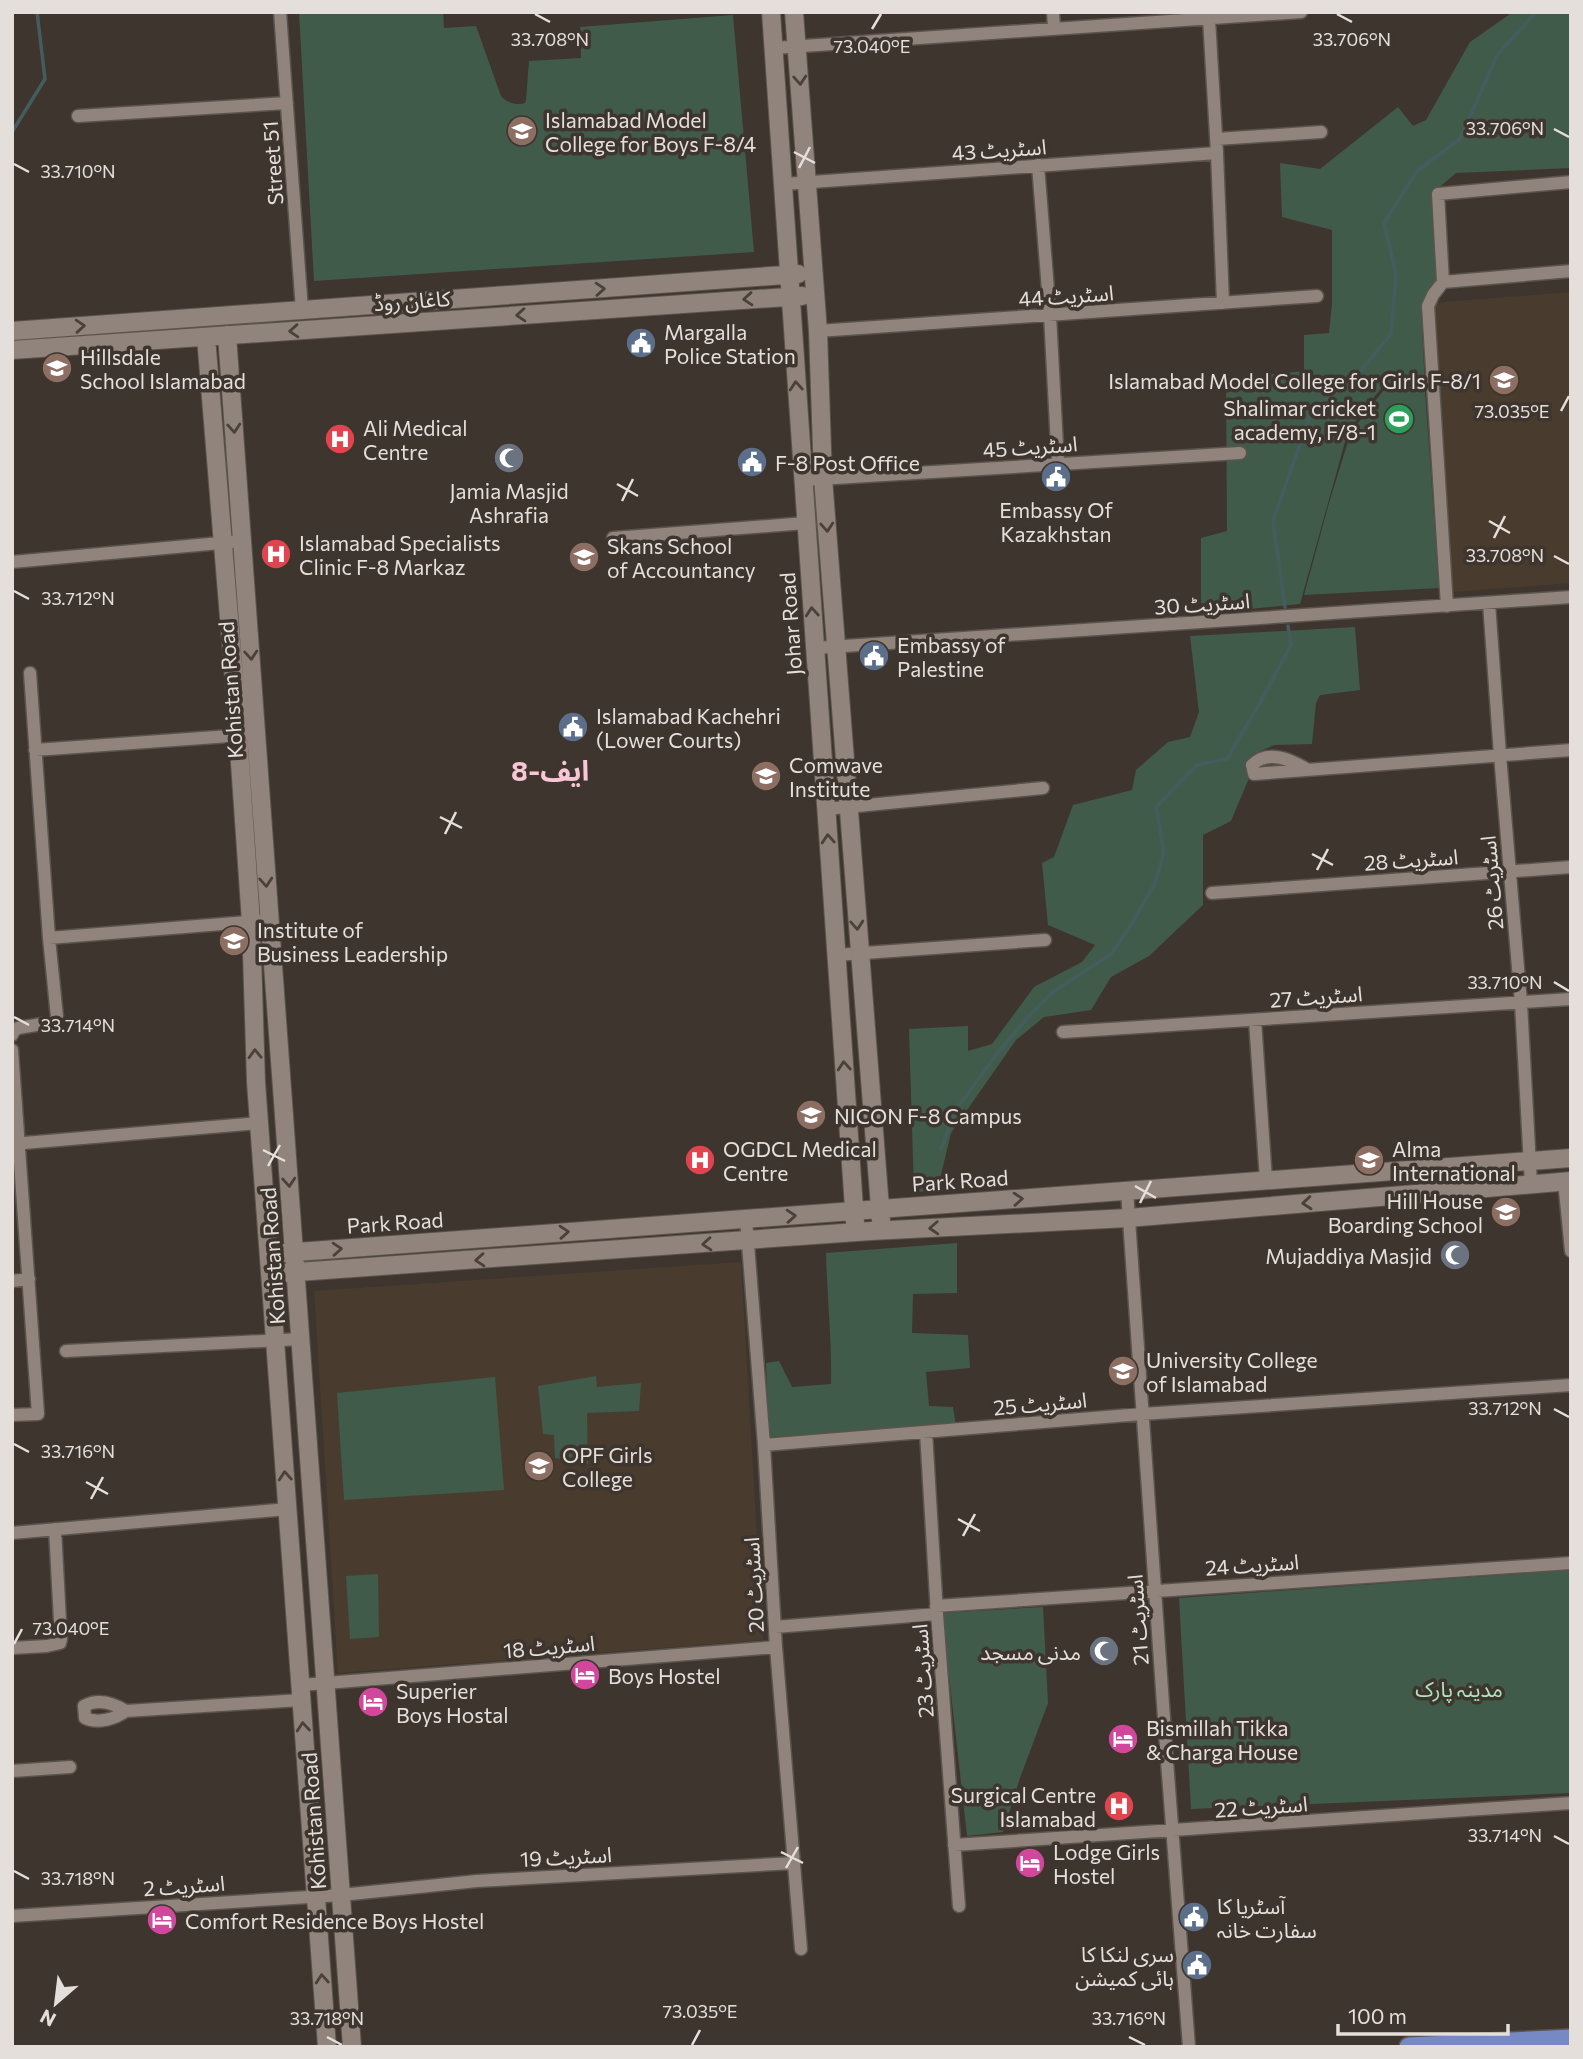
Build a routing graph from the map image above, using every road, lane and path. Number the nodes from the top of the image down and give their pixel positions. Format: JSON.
{"nodes":[{"id":1,"x":280,"y":12,"type":"edge"},
{"id":2,"x":771,"y":12,"type":"edge"},
{"id":3,"x":794,"y":12,"type":"edge"},
{"id":4,"x":1053,"y":12,"type":"edge"},
{"id":5,"x":1301,"y":12,"type":"edge"},
{"id":6,"x":1194,"y":16,"type":"edge"},
{"id":7,"x":1209,"y":19,"type":"junction"},
{"id":8,"x":1054,"y":28,"type":"junction"},
{"id":9,"x":797,"y":45,"type":"junction"},
{"id":10,"x":774,"y":48,"type":"junction"},
{"id":11,"x":287,"y":103,"type":"junction"},
{"id":12,"x":78,"y":116,"type":"dead end"},
{"id":13,"x":1321,"y":132,"type":"dead end"},
{"id":14,"x":1217,"y":138,"type":"junction"},
{"id":15,"x":1217,"y":153,"type":"junction"},
{"id":16,"x":1038,"y":165,"type":"junction"},
{"id":17,"x":807,"y":181,"type":"junction"},
{"id":18,"x":1571,"y":182,"type":"edge"},
{"id":19,"x":784,"y":184,"type":"junction"},
{"id":20,"x":1571,"y":271,"type":"edge"},
{"id":21,"x":813,"y":273,"type":"junction"},
{"id":22,"x":788,"y":275,"type":"junction"},
{"id":23,"x":702,"y":281,"type":"junction"},
{"id":24,"x":1443,"y":282,"type":"junction"},
{"id":25,"x":816,"y":295,"type":"junction"},
{"id":26,"x":790,"y":296,"type":"junction"},
{"id":27,"x":1317,"y":296,"type":"dead end"},
{"id":28,"x":446,"y":300,"type":"junction"},
{"id":29,"x":704,"y":302,"type":"junction"},
{"id":30,"x":1223,"y":303,"type":"junction"},
{"id":31,"x":302,"y":310,"type":"junction"},
{"id":32,"x":1050,"y":315,"type":"junction"},
{"id":33,"x":448,"y":320,"type":"junction"},
{"id":34,"x":12,"y":331,"type":"edge"},
{"id":35,"x":818,"y":331,"type":"junction"},
{"id":36,"x":227,"y":335,"type":"junction"},
{"id":37,"x":206,"y":337,"type":"junction"},
{"id":38,"x":12,"y":350,"type":"edge"},
{"id":39,"x":1240,"y":453,"type":"dead end"},
{"id":40,"x":1058,"y":464,"type":"junction"},
{"id":41,"x":823,"y":478,"type":"junction"},
{"id":42,"x":803,"y":480,"type":"junction"},
{"id":43,"x":806,"y":523,"type":"junction"},
{"id":44,"x":613,"y":538,"type":"dead end"},
{"id":45,"x":242,"y":541,"type":"junction"},
{"id":46,"x":224,"y":544,"type":"junction"},
{"id":47,"x":12,"y":562,"type":"edge"},
{"id":48,"x":1571,"y":597,"type":"edge"},
{"id":49,"x":1489,"y":603,"type":"junction"},
{"id":50,"x":1447,"y":606,"type":"junction"},
{"id":51,"x":836,"y":647,"type":"junction"},
{"id":52,"x":815,"y":649,"type":"junction"},
{"id":53,"x":30,"y":673,"type":"dead end"},
{"id":54,"x":238,"y":735,"type":"junction"},
{"id":55,"x":256,"y":735,"type":"junction"},
{"id":56,"x":35,"y":750,"type":"junction"},
{"id":57,"x":1571,"y":750,"type":"edge"},
{"id":58,"x":1500,"y":755,"type":"junction"},
{"id":59,"x":1308,"y":770,"type":"dead end"},
{"id":60,"x":1043,"y":788,"type":"dead end"},
{"id":61,"x":848,"y":808,"type":"junction"},
{"id":62,"x":826,"y":809,"type":"junction"},
{"id":63,"x":1571,"y":867,"type":"edge"},
{"id":64,"x":1510,"y":872,"type":"junction"},
{"id":65,"x":1212,"y":893,"type":"dead end"},
{"id":66,"x":260,"y":921,"type":"junction"},
{"id":67,"x":49,"y":937,"type":"junction"},
{"id":68,"x":1045,"y":940,"type":"dead end"},
{"id":69,"x":859,"y":953,"type":"junction"},
{"id":70,"x":836,"y":955,"type":"junction"},
{"id":71,"x":1571,"y":999,"type":"edge"},
{"id":72,"x":1521,"y":1003,"type":"junction"},
{"id":73,"x":1255,"y":1020,"type":"junction"},
{"id":74,"x":1063,"y":1032,"type":"dead end"},
{"id":75,"x":12,"y":1035,"type":"edge"},
{"id":76,"x":12,"y":1050,"type":"edge"},
{"id":77,"x":282,"y":1080,"type":"junction"},
{"id":78,"x":256,"y":1082,"type":"junction"},
{"id":79,"x":285,"y":1122,"type":"junction"},
{"id":80,"x":259,"y":1123,"type":"junction"},
{"id":81,"x":15,"y":1144,"type":"edge"},
{"id":82,"x":1571,"y":1158,"type":"edge"},
{"id":83,"x":1529,"y":1161,"type":"junction"},
{"id":84,"x":1266,"y":1181,"type":"junction"},
{"id":85,"x":1568,"y":1181,"type":"edge"},
{"id":86,"x":1531,"y":1184,"type":"junction"},
{"id":87,"x":1126,"y":1191,"type":"junction"},
{"id":88,"x":879,"y":1209,"type":"junction"},
{"id":89,"x":855,"y":1211,"type":"junction"},
{"id":90,"x":1128,"y":1218,"type":"junction"},
{"id":91,"x":746,"y":1219,"type":"junction"},
{"id":92,"x":882,"y":1230,"type":"junction"},
{"id":93,"x":855,"y":1232,"type":"junction"},
{"id":94,"x":748,"y":1241,"type":"junction"},
{"id":95,"x":1571,"y":1251,"type":"edge"},
{"id":96,"x":294,"y":1252,"type":"junction"},
{"id":97,"x":269,"y":1254,"type":"junction"},
{"id":98,"x":296,"y":1273,"type":"junction"},
{"id":99,"x":270,"y":1275,"type":"junction"},
{"id":100,"x":29,"y":1279,"type":"junction"},
{"id":101,"x":12,"y":1281,"type":"edge"},
{"id":102,"x":301,"y":1339,"type":"junction"},
{"id":103,"x":275,"y":1340,"type":"junction"},
{"id":104,"x":66,"y":1350,"type":"dead end"},
{"id":105,"x":1571,"y":1385,"type":"edge"},
{"id":106,"x":1142,"y":1414,"type":"junction"},
{"id":107,"x":12,"y":1415,"type":"edge"},
{"id":108,"x":926,"y":1433,"type":"junction"},
{"id":109,"x":764,"y":1445,"type":"junction"},
{"id":110,"x":288,"y":1509,"type":"junction"},
{"id":111,"x":55,"y":1529,"type":"junction"},
{"id":112,"x":12,"y":1533,"type":"edge"},
{"id":113,"x":1571,"y":1563,"type":"edge"},
{"id":114,"x":1154,"y":1589,"type":"junction"},
{"id":115,"x":937,"y":1610,"type":"junction"},
{"id":116,"x":775,"y":1627,"type":"junction"},
{"id":117,"x":776,"y":1647,"type":"junction"},
{"id":118,"x":12,"y":1648,"type":"edge"},
{"id":119,"x":326,"y":1683,"type":"junction"},
{"id":120,"x":301,"y":1693,"type":"junction"},
{"id":121,"x":126,"y":1711,"type":"dead end"},
{"id":122,"x":70,"y":1767,"type":"dead end"},
{"id":123,"x":12,"y":1771,"type":"edge"},
{"id":124,"x":1571,"y":1803,"type":"edge"},
{"id":125,"x":1173,"y":1831,"type":"junction"},
{"id":126,"x":954,"y":1845,"type":"junction"},
{"id":127,"x":794,"y":1863,"type":"junction"},
{"id":128,"x":341,"y":1895,"type":"junction"},
{"id":129,"x":316,"y":1896,"type":"junction"},
{"id":130,"x":959,"y":1906,"type":"dead end"},
{"id":131,"x":12,"y":1916,"type":"edge"},
{"id":132,"x":801,"y":1949,"type":"dead end"},
{"id":133,"x":1571,"y":2039,"type":"edge"},
{"id":134,"x":327,"y":2047,"type":"edge"},
{"id":135,"x":352,"y":2047,"type":"edge"},
{"id":136,"x":1189,"y":2047,"type":"edge"},
{"id":137,"x":1409,"y":2047,"type":"edge"}],
"edges":[{"from":1,"to":11,"type":"street","name":"Street 51"},
{"from":2,"to":10,"type":"street","name":"Johar Road"},
{"from":3,"to":9,"type":"street","name":"Johar Road"},
{"from":4,"to":8,"type":"street"},
{"from":5,"to":7,"type":"street"},
{"from":6,"to":7,"type":"street"},
{"from":6,"to":8,"type":"street"},
{"from":7,"to":14,"type":"street"},
{"from":8,"to":9,"type":"street"},
{"from":9,"to":10,"type":"street"},
{"from":9,"to":17,"type":"street","name":"Johar Road","one_way":true},
{"from":10,"to":19,"type":"street","name":"Johar Road"},
{"from":11,"to":12,"type":"street"},
{"from":11,"to":31,"type":"street","name":"Street 51"},
{"from":13,"to":14,"type":"street"},
{"from":14,"to":15,"type":"street"},
{"from":15,"to":16,"type":"street","name":"اسٹریٹ 43"},
{"from":15,"to":30,"type":"street"},
{"from":16,"to":17,"type":"street","name":"اسٹریٹ 43"},
{"from":16,"to":32,"type":"street"},
{"from":17,"to":19,"type":"street","name":"اسٹریٹ 43"},
{"from":17,"to":21,"type":"street","name":"Johar Road"},
{"from":18,"to":24,"type":"street"},
{"from":19,"to":22,"type":"street","name":"Johar Road"},
{"from":20,"to":24,"type":"street"},
{"from":21,"to":22,"type":"street","name":"کاغان روڈ"},
{"from":21,"to":25,"type":"street","name":"Johar Road"},
{"from":22,"to":23,"type":"street","name":"کاغان روڈ"},
{"from":22,"to":26,"type":"street","name":"Johar Road"},
{"from":28,"to":23,"type":"street","name":"کاغان روڈ","one_way":true},
{"from":23,"to":29,"type":"street"},
{"from":24,"to":50,"type":"street"},
{"from":25,"to":26,"type":"street","name":"کاغان روڈ"},
{"from":25,"to":35,"type":"street","name":"Johar Road"},
{"from":26,"to":29,"type":"street","name":"کاغان روڈ","one_way":true},
{"from":42,"to":26,"type":"street","name":"Johar Road","one_way":true},
{"from":27,"to":30,"type":"street","name":"اسٹریٹ 44"},
{"from":28,"to":31,"type":"street","name":"کاغان روڈ"},
{"from":28,"to":33,"type":"street"},
{"from":29,"to":33,"type":"street","name":"کاغان روڈ","one_way":true},
{"from":30,"to":32,"type":"street","name":"اسٹریٹ 44"},
{"from":34,"to":31,"type":"street","name":"کاغان روڈ","one_way":true},
{"from":32,"to":35,"type":"street","name":"اسٹریٹ 44"},
{"from":32,"to":40,"type":"street"},
{"from":33,"to":36,"type":"street","name":"کاغان روڈ","one_way":true},
{"from":35,"to":41,"type":"street","name":"Johar Road"},
{"from":36,"to":37,"type":"street","name":"کاغان روڈ"},
{"from":36,"to":45,"type":"street","name":"Kohistan Road","one_way":true},
{"from":37,"to":38,"type":"street","name":"کاغان روڈ"},
{"from":37,"to":46,"type":"street","name":"Kohistan Road"},
{"from":39,"to":40,"type":"street","name":"اسٹریٹ 45"},
{"from":40,"to":41,"type":"street","name":"اسٹریٹ 45"},
{"from":41,"to":42,"type":"street","name":"اسٹریٹ 45"},
{"from":41,"to":51,"type":"street","name":"Johar Road","one_way":true},
{"from":42,"to":43,"type":"street","name":"Johar Road"},
{"from":43,"to":44,"type":"street"},
{"from":52,"to":43,"type":"street","name":"Johar Road","one_way":true},
{"from":45,"to":46,"type":"street"},
{"from":45,"to":55,"type":"street","name":"Kohistan Road","one_way":true},
{"from":46,"to":47,"type":"street"},
{"from":46,"to":54,"type":"street","name":"Kohistan Road"},
{"from":48,"to":49,"type":"street","name":"اسٹریٹ 30"},
{"from":49,"to":50,"type":"street","name":"اسٹریٹ 30"},
{"from":49,"to":58,"type":"street","name":"اسٹریٹ 26"},
{"from":50,"to":51,"type":"street","name":"اسٹریٹ 30"},
{"from":51,"to":52,"type":"street","name":"اسٹریٹ 30"},
{"from":51,"to":61,"type":"street","name":"Johar Road"},
{"from":52,"to":62,"type":"street","name":"Johar Road"},
{"from":53,"to":56,"type":"street"},
{"from":54,"to":55,"type":"street"},
{"from":54,"to":56,"type":"street"},
{"from":54,"to":66,"type":"street","name":"Kohistan Road"},
{"from":55,"to":66,"type":"street","name":"Kohistan Road","one_way":true},
{"from":56,"to":67,"type":"street"},
{"from":57,"to":58,"type":"street"},
{"from":58,"to":59,"type":"street"},
{"from":58,"to":64,"type":"street","name":"اسٹریٹ 26"},
{"from":60,"to":61,"type":"street"},
{"from":61,"to":62,"type":"street"},
{"from":61,"to":69,"type":"street","name":"Johar Road","one_way":true},
{"from":70,"to":62,"type":"street","name":"Johar Road","one_way":true},
{"from":63,"to":64,"type":"street","name":"اسٹریٹ 28"},
{"from":64,"to":65,"type":"street","name":"اسٹریٹ 28"},
{"from":64,"to":72,"type":"street","name":"اسٹریٹ 26"},
{"from":66,"to":67,"type":"street"},
{"from":66,"to":77,"type":"street","name":"Kohistan Road"},
{"from":78,"to":66,"type":"street","name":"Kohistan Road","one_way":true},
{"from":67,"to":75,"type":"street"},
{"from":68,"to":69,"type":"street"},
{"from":69,"to":70,"type":"street"},
{"from":69,"to":88,"type":"street","name":"Johar Road"},
{"from":89,"to":70,"type":"street","name":"Johar Road","one_way":true},
{"from":71,"to":72,"type":"street","name":"اسٹریٹ 27"},
{"from":72,"to":73,"type":"street","name":"اسٹریٹ 27"},
{"from":72,"to":83,"type":"street","name":"اسٹریٹ 26"},
{"from":73,"to":74,"type":"street","name":"اسٹریٹ 27"},
{"from":73,"to":84,"type":"street"},
{"from":76,"to":81,"type":"street"},
{"from":77,"to":78,"type":"street"},
{"from":77,"to":79,"type":"street","name":"Kohistan Road"},
{"from":78,"to":80,"type":"street","name":"Kohistan Road"},
{"from":79,"to":80,"type":"street"},
{"from":79,"to":96,"type":"street","name":"Kohistan Road","one_way":true},
{"from":80,"to":81,"type":"street"},
{"from":80,"to":97,"type":"street","name":"Kohistan Road"},
{"from":81,"to":100,"type":"street"},
{"from":82,"to":83,"type":"street","name":"Park Road"},
{"from":83,"to":84,"type":"street","name":"Park Road"},
{"from":83,"to":86,"type":"street","name":"اسٹریٹ 26"},
{"from":84,"to":87,"type":"street","name":"Park Road"},
{"from":85,"to":86,"type":"street","name":"Park Road"},
{"from":85,"to":95,"type":"street"},
{"from":86,"to":90,"type":"street","name":"Park Road","one_way":true},
{"from":88,"to":87,"type":"street","name":"Park Road","one_way":true},
{"from":87,"to":90,"type":"street","name":"اسٹریٹ 21"},
{"from":88,"to":89,"type":"street","name":"Park Road"},
{"from":88,"to":92,"type":"street","name":"Johar Road"},
{"from":91,"to":89,"type":"street","name":"Park Road","one_way":true},
{"from":89,"to":93,"type":"street","name":"Johar Road"},
{"from":90,"to":92,"type":"street","name":"Park Road","one_way":true},
{"from":90,"to":106,"type":"street","name":"اسٹریٹ 21"},
{"from":91,"to":94,"type":"street","name":"اسٹریٹ 20"},
{"from":96,"to":91,"type":"street","name":"Park Road","one_way":true},
{"from":92,"to":93,"type":"street","name":"Park Road"},
{"from":93,"to":94,"type":"street","name":"Park Road"},
{"from":94,"to":98,"type":"street","name":"Park Road","one_way":true},
{"from":94,"to":109,"type":"street","name":"اسٹریٹ 20"},
{"from":96,"to":97,"type":"street","name":"Park Road"},
{"from":96,"to":98,"type":"street","name":"Kohistan Road"},
{"from":97,"to":99,"type":"street","name":"Kohistan Road"},
{"from":98,"to":99,"type":"street","name":"Park Road"},
{"from":98,"to":102,"type":"street","name":"Kohistan Road"},
{"from":99,"to":103,"type":"street","name":"Kohistan Road"},
{"from":100,"to":101,"type":"street"},
{"from":100,"to":107,"type":"street"},
{"from":102,"to":103,"type":"street"},
{"from":102,"to":119,"type":"street","name":"Kohistan Road"},
{"from":103,"to":104,"type":"street"},
{"from":110,"to":103,"type":"street","name":"Kohistan Road","one_way":true},
{"from":105,"to":106,"type":"street","name":"اسٹریٹ 25"},
{"from":106,"to":108,"type":"street","name":"اسٹریٹ 25"},
{"from":106,"to":114,"type":"street","name":"اسٹریٹ 21"},
{"from":108,"to":109,"type":"street","name":"اسٹریٹ 25"},
{"from":108,"to":115,"type":"street","name":"اسٹریٹ 23"},
{"from":109,"to":116,"type":"street","name":"اسٹریٹ 20"},
{"from":110,"to":111,"type":"street"},
{"from":110,"to":120,"type":"street","name":"Kohistan Road"},
{"from":111,"to":112,"type":"street"},
{"from":111,"to":118,"type":"street"},
{"from":113,"to":114,"type":"street","name":"اسٹریٹ 24"},
{"from":114,"to":115,"type":"street","name":"اسٹریٹ 24"},
{"from":114,"to":125,"type":"street","name":"اسٹریٹ 21"},
{"from":115,"to":116,"type":"street","name":"اسٹریٹ 24"},
{"from":115,"to":126,"type":"street","name":"اسٹریٹ 23"},
{"from":116,"to":117,"type":"street","name":"اسٹریٹ 20"},
{"from":117,"to":119,"type":"street","name":"اسٹریٹ 18"},
{"from":117,"to":127,"type":"street","name":"اسٹریٹ 20"},
{"from":119,"to":120,"type":"street","name":"اسٹریٹ 18"},
{"from":119,"to":128,"type":"street","name":"Kohistan Road"},
{"from":120,"to":121,"type":"street","name":"اسٹریٹ 18"},
{"from":129,"to":120,"type":"street","name":"Kohistan Road","one_way":true},
{"from":122,"to":123,"type":"street"},
{"from":124,"to":125,"type":"street","name":"اسٹریٹ 22"},
{"from":125,"to":126,"type":"street","name":"اسٹریٹ 22"},
{"from":125,"to":136,"type":"street","name":"اسٹریٹ 21"},
{"from":126,"to":130,"type":"street","name":"اسٹریٹ 23"},
{"from":127,"to":128,"type":"street","name":"اسٹریٹ 19"},
{"from":127,"to":132,"type":"street","name":"اسٹریٹ 20"},
{"from":128,"to":129,"type":"street","name":"اسٹریٹ 19"},
{"from":128,"to":135,"type":"street","name":"Kohistan Road"},
{"from":129,"to":131,"type":"street","name":"اسٹریٹ 2"},
{"from":134,"to":129,"type":"street","name":"Kohistan Road","one_way":true},
{"from":133,"to":137,"type":"main road"}]}
